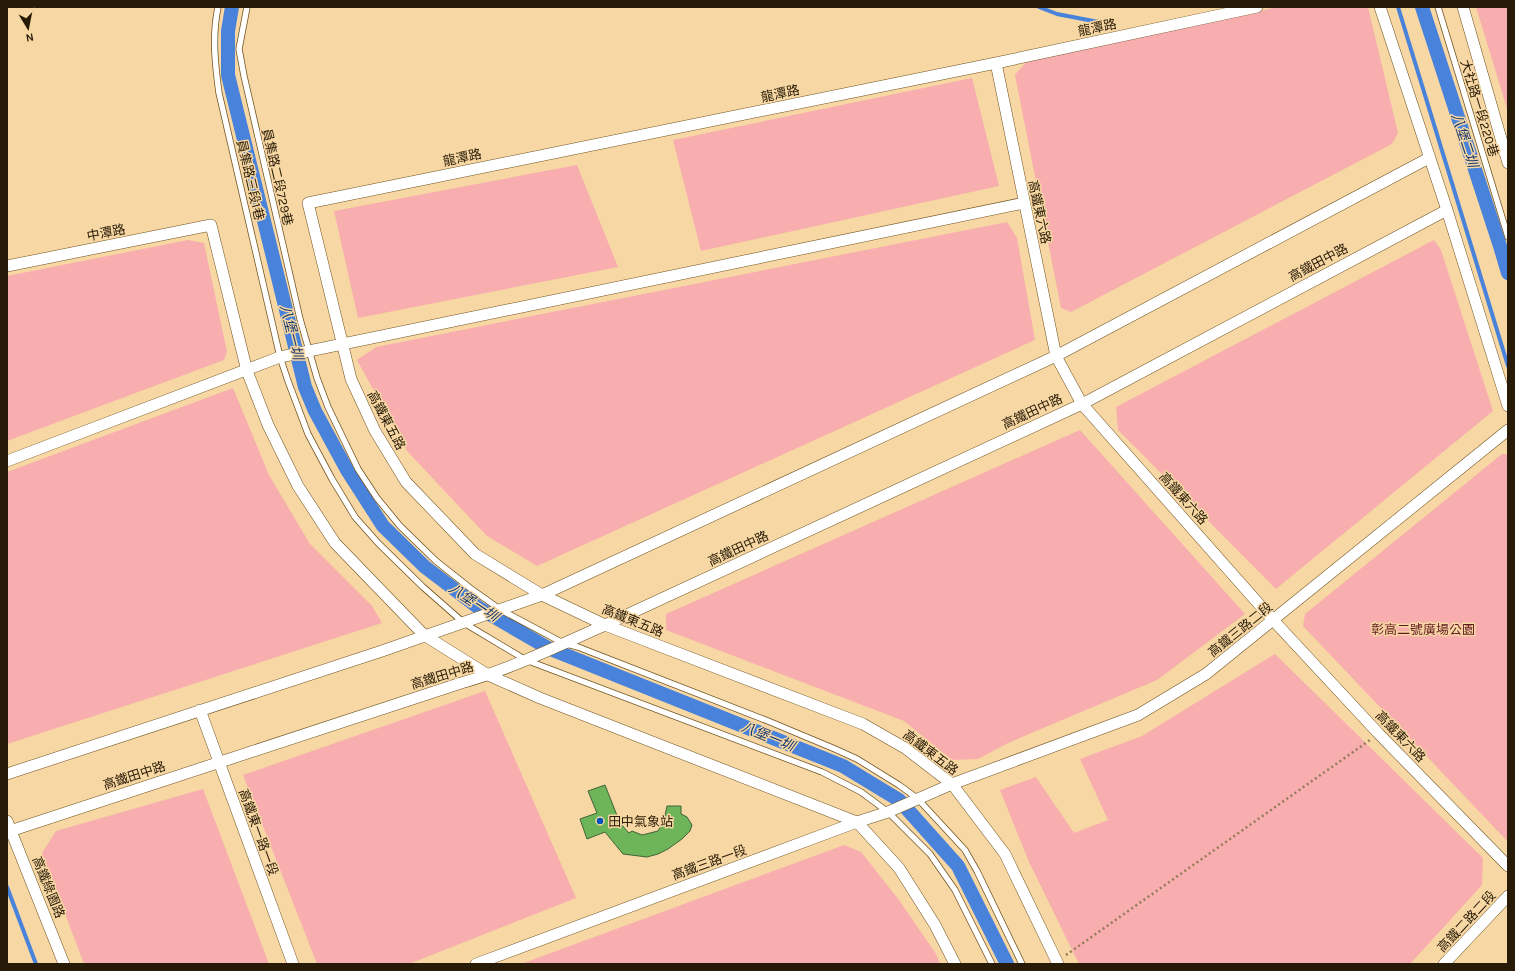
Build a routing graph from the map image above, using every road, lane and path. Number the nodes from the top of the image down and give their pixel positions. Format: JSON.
{"nodes":[{"id":1,"x":218,"y":7,"type":"edge"},
{"id":2,"x":247,"y":7,"type":"edge"},
{"id":3,"x":1257,"y":7,"type":"edge"},
{"id":4,"x":1380,"y":7,"type":"edge"},
{"id":5,"x":1438,"y":7,"type":"edge"},
{"id":6,"x":1463,"y":7,"type":"edge"},
{"id":7,"x":996,"y":63,"type":"junction"},
{"id":8,"x":1429,"y":158,"type":"junction"},
{"id":9,"x":1508,"y":163,"type":"edge"},
{"id":10,"x":308,"y":203,"type":"joint"},
{"id":11,"x":1024,"y":203,"type":"junction"},
{"id":12,"x":1447,"y":210,"type":"junction"},
{"id":13,"x":1508,"y":237,"type":"edge"},
{"id":14,"x":7,"y":266,"type":"edge"},
{"id":15,"x":342,"y":344,"type":"junction"},
{"id":16,"x":310,"y":350,"type":"junction"},
{"id":17,"x":1056,"y":356,"type":"junction"},
{"id":18,"x":280,"y":357,"type":"junction"},
{"id":19,"x":247,"y":371,"type":"junction"},
{"id":20,"x":1082,"y":404,"type":"junction"},
{"id":21,"x":1508,"y":406,"type":"edge"},
{"id":22,"x":1508,"y":430,"type":"edge"},
{"id":23,"x":7,"y":461,"type":"edge"},
{"id":24,"x":542,"y":595,"type":"junction"},
{"id":25,"x":501,"y":610,"type":"junction"},
{"id":26,"x":1273,"y":620,"type":"junction"},
{"id":27,"x":464,"y":623,"type":"junction"},
{"id":28,"x":605,"y":625,"type":"junction"},
{"id":29,"x":424,"y":635,"type":"junction"},
{"id":30,"x":563,"y":643,"type":"junction"},
{"id":31,"x":526,"y":660,"type":"junction"},
{"id":32,"x":488,"y":675,"type":"junction"},
{"id":33,"x":200,"y":710,"type":"junction"},
{"id":34,"x":1379,"y":734,"type":"junction"},
{"id":35,"x":219,"y":762,"type":"junction"},
{"id":36,"x":7,"y":774,"type":"edge"},
{"id":37,"x":952,"y":784,"type":"junction"},
{"id":38,"x":917,"y":798,"type":"junction"},
{"id":39,"x":888,"y":812,"type":"junction"},
{"id":40,"x":857,"y":822,"type":"junction"},
{"id":41,"x":8,"y":828,"type":"edge"},
{"id":42,"x":1508,"y":866,"type":"edge"},
{"id":43,"x":1508,"y":896,"type":"edge"},
{"id":44,"x":1058,"y":963,"type":"edge"},
{"id":45,"x":64,"y":964,"type":"edge"},
{"id":46,"x":293,"y":964,"type":"edge"},
{"id":47,"x":476,"y":964,"type":"edge"},
{"id":48,"x":954,"y":964,"type":"edge"},
{"id":49,"x":992,"y":964,"type":"edge"},
{"id":50,"x":1022,"y":964,"type":"edge"},
{"id":51,"x":1444,"y":964,"type":"edge"}],
"edges":[{"from":1,"to":18,"type":"lane","name":"員集路三段1巷"},
{"from":2,"to":16,"type":"lane","name":"員集路二段729巷"},
{"from":3,"to":7,"type":"street","name":"龍潭路"},
{"from":4,"to":8,"type":"street"},
{"from":5,"to":13,"type":"lane","name":"大社路一段220巷"},
{"from":6,"to":9,"type":"street"},
{"from":7,"to":10,"type":"street","name":"龍潭路"},
{"from":7,"to":11,"type":"street","name":"高鐵東六路"},
{"from":8,"to":12,"type":"street"},
{"from":8,"to":17,"type":"street"},
{"from":10,"to":15,"type":"street","name":"高鐵東五路"},
{"from":11,"to":15,"type":"street"},
{"from":11,"to":17,"type":"street","name":"高鐵東六路"},
{"from":12,"to":20,"type":"street","name":"高鐵田中路"},
{"from":12,"to":21,"type":"street"},
{"from":14,"to":19,"type":"street","name":"中潭路"},
{"from":15,"to":16,"type":"street"},
{"from":15,"to":24,"type":"street","name":"高鐵東五路"},
{"from":16,"to":18,"type":"street"},
{"from":16,"to":25,"type":"lane","name":"員集路二段729巷"},
{"from":17,"to":20,"type":"street","name":"高鐵東六路"},
{"from":17,"to":24,"type":"street"},
{"from":18,"to":19,"type":"street"},
{"from":18,"to":27,"type":"lane","name":"員集路三段1巷"},
{"from":19,"to":23,"type":"street"},
{"from":19,"to":29,"type":"street"},
{"from":20,"to":26,"type":"street","name":"高鐵東六路"},
{"from":20,"to":28,"type":"street","name":"高鐵田中路"},
{"from":22,"to":26,"type":"street","name":"高鐵三路二段"},
{"from":24,"to":25,"type":"street"},
{"from":24,"to":28,"type":"street","name":"高鐵東五路"},
{"from":25,"to":27,"type":"street"},
{"from":25,"to":30,"type":"lane","name":"員集路二段729巷"},
{"from":26,"to":34,"type":"street","name":"高鐵東六路"},
{"from":26,"to":37,"type":"street","name":"高鐵三路二段"},
{"from":27,"to":29,"type":"street"},
{"from":27,"to":31,"type":"lane","name":"員集路三段1巷"},
{"from":28,"to":30,"type":"street","name":"高鐵田中路"},
{"from":28,"to":37,"type":"street","name":"高鐵東五路"},
{"from":29,"to":32,"type":"street"},
{"from":29,"to":33,"type":"street"},
{"from":30,"to":31,"type":"street","name":"高鐵田中路"},
{"from":30,"to":38,"type":"lane","name":"員集路二段729巷"},
{"from":31,"to":32,"type":"street","name":"高鐵田中路"},
{"from":31,"to":39,"type":"lane","name":"員集路三段1巷"},
{"from":32,"to":35,"type":"street","name":"高鐵田中路"},
{"from":32,"to":40,"type":"street"},
{"from":33,"to":35,"type":"street","name":"高鐵東一路一段"},
{"from":33,"to":36,"type":"street"},
{"from":34,"to":42,"type":"street","name":"高鐵東六路"},
{"from":34,"to":44,"type":"path"},
{"from":35,"to":41,"type":"street","name":"高鐵田中路"},
{"from":35,"to":46,"type":"street","name":"高鐵東一路一段"},
{"from":37,"to":38,"type":"street","name":"高鐵三路一段"},
{"from":37,"to":44,"type":"street","name":"高鐵東五路"},
{"from":38,"to":39,"type":"street","name":"高鐵三路一段"},
{"from":38,"to":50,"type":"lane","name":"員集路二段729巷"},
{"from":39,"to":40,"type":"street","name":"高鐵三路一段"},
{"from":39,"to":49,"type":"lane","name":"員集路三段1巷"},
{"from":40,"to":47,"type":"street","name":"高鐵三路一段"},
{"from":40,"to":48,"type":"street"},
{"from":41,"to":45,"type":"street","name":"高鐵綠園路"},
{"from":43,"to":51,"type":"street","name":"高鐵二路二段"}]}
